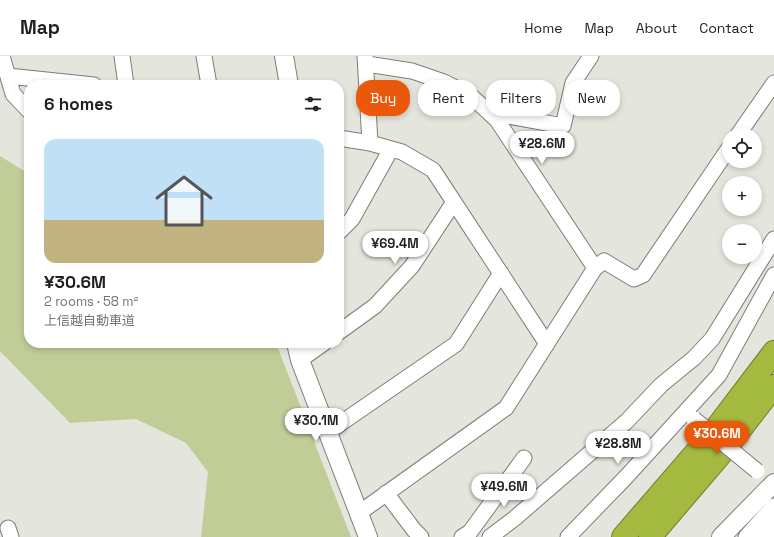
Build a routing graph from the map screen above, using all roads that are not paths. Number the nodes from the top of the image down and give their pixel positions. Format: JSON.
{"nodes":[{"id":1,"x":2,"y":56,"type":"edge"},
{"id":2,"x":122,"y":56,"type":"edge"},
{"id":3,"x":204,"y":56,"type":"edge"},
{"id":4,"x":284,"y":56,"type":"edge"},
{"id":5,"x":591,"y":56,"type":"edge"},
{"id":6,"x":366,"y":60,"type":"edge"},
{"id":7,"x":8,"y":76,"type":"junction"},
{"id":8,"x":46,"y":80,"type":"edge"},
{"id":9,"x":125,"y":80,"type":"edge"},
{"id":10,"x":208,"y":80,"type":"edge"},
{"id":11,"x":288,"y":80,"type":"edge"},
{"id":12,"x":774,"y":83,"type":"edge"},
{"id":13,"x":24,"y":105,"type":"edge"},
{"id":14,"x":497,"y":120,"type":"junction"},
{"id":15,"x":743,"y":128,"type":"edge"},
{"id":16,"x":344,"y":139,"type":"edge"},
{"id":17,"x":370,"y":143,"type":"junction"},
{"id":18,"x":391,"y":149,"type":"junction"},
{"id":19,"x":722,"y":158,"type":"edge"},
{"id":20,"x":454,"y":202,"type":"junction"},
{"id":21,"x":344,"y":227,"type":"edge"},
{"id":22,"x":774,"y":239,"type":"edge"},
{"id":23,"x":595,"y":268,"type":"junction"},
{"id":24,"x":501,"y":273,"type":"junction"},
{"id":25,"x":774,"y":275,"type":"edge"},
{"id":26,"x":344,"y":328,"type":"edge"},
{"id":27,"x":547,"y":344,"type":"junction"},
{"id":28,"x":310,"y":348,"type":"edge"},
{"id":29,"x":298,"y":352,"type":"edge"},
{"id":30,"x":774,"y":352,"type":"edge"},
{"id":31,"x":774,"y":386,"type":"edge"},
{"id":32,"x":690,"y":415,"type":"junction"},
{"id":33,"x":328,"y":432,"type":"junction"},
{"id":34,"x":524,"y":458,"type":"dead end"},
{"id":35,"x":773,"y":487,"type":"edge"},
{"id":36,"x":386,"y":493,"type":"junction"},
{"id":37,"x":774,"y":506,"type":"edge"},
{"id":38,"x":359,"y":513,"type":"junction"},
{"id":39,"x":774,"y":525,"type":"edge"},
{"id":40,"x":368,"y":537,"type":"edge"},
{"id":41,"x":421,"y":537,"type":"edge"},
{"id":42,"x":462,"y":537,"type":"edge"},
{"id":43,"x":490,"y":537,"type":"edge"},
{"id":44,"x":568,"y":537,"type":"edge"},
{"id":45,"x":624,"y":537,"type":"edge"},
{"id":46,"x":650,"y":537,"type":"edge"},
{"id":47,"x":721,"y":537,"type":"edge"},
{"id":48,"x":746,"y":537,"type":"edge"},
{"id":49,"x":760,"y":537,"type":"edge"}],
"edges":[{"from":1,"to":7,"type":"street"},
{"from":2,"to":9,"type":"street"},
{"from":3,"to":10,"type":"street"},
{"from":4,"to":11,"type":"street"},
{"from":5,"to":14,"type":"street"},
{"from":6,"to":14,"type":"street"},
{"from":6,"to":17,"type":"street"},
{"from":7,"to":8,"type":"street"},
{"from":7,"to":13,"type":"street"},
{"from":12,"to":15,"type":"street"},
{"from":14,"to":23,"type":"street"},
{"from":16,"to":17,"type":"street"},
{"from":17,"to":18,"type":"street"},
{"from":18,"to":20,"type":"street"},
{"from":18,"to":21,"type":"street"},
{"from":19,"to":23,"type":"street"},
{"from":20,"to":24,"type":"street"},
{"from":20,"to":26,"type":"street"},
{"from":22,"to":43,"type":"street"},
{"from":23,"to":27,"type":"street"},
{"from":24,"to":27,"type":"street"},
{"from":24,"to":33,"type":"street"},
{"from":25,"to":32,"type":"street"},
{"from":27,"to":36,"type":"street"},
{"from":28,"to":29,"type":"street"},
{"from":29,"to":33,"type":"street"},
{"from":30,"to":45,"type":"highway"},
{"from":31,"to":46,"type":"highway"},
{"from":32,"to":35,"type":"street","bridge":true},
{"from":32,"to":44,"type":"street"},
{"from":33,"to":38,"type":"street"},
{"from":34,"to":42,"type":"street"},
{"from":35,"to":47,"type":"street"},
{"from":36,"to":38,"type":"street"},
{"from":36,"to":41,"type":"street"},
{"from":37,"to":48,"type":"street"},
{"from":38,"to":40,"type":"street"},
{"from":39,"to":49,"type":"street"}]}
